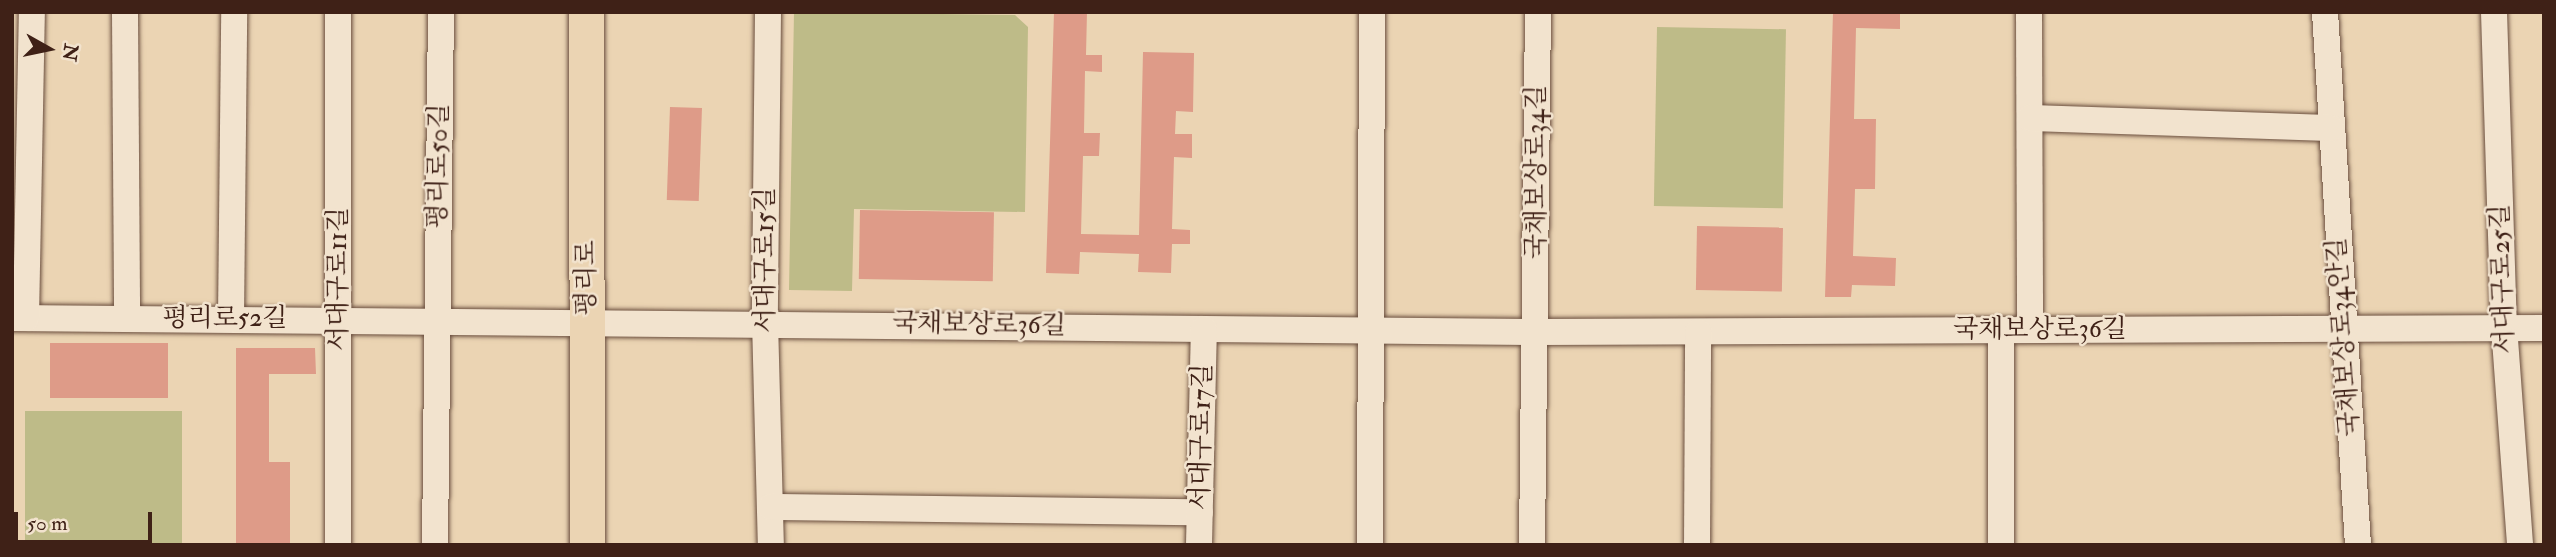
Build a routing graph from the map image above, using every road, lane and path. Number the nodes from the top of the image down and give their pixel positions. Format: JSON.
{"nodes":[{"id":1,"x":32,"y":12,"type":"edge"},
{"id":2,"x":125,"y":12,"type":"edge"},
{"id":3,"x":234,"y":12,"type":"edge"},
{"id":4,"x":338,"y":12,"type":"edge"},
{"id":5,"x":441,"y":12,"type":"edge"},
{"id":6,"x":586,"y":12,"type":"edge"},
{"id":7,"x":768,"y":12,"type":"edge"},
{"id":8,"x":1372,"y":12,"type":"edge"},
{"id":9,"x":1538,"y":12,"type":"edge"},
{"id":10,"x":2029,"y":12,"type":"edge"},
{"id":11,"x":2325,"y":12,"type":"edge"},
{"id":12,"x":2494,"y":12,"type":"edge"},
{"id":13,"x":2030,"y":118,"type":"junction"},
{"id":14,"x":2331,"y":128,"type":"junction"},
{"id":15,"x":19,"y":318,"type":"edge"},
{"id":16,"x":127,"y":319,"type":"junction"},
{"id":17,"x":231,"y":319,"type":"junction"},
{"id":18,"x":339,"y":320,"type":"junction"},
{"id":19,"x":438,"y":320,"type":"junction"},
{"id":20,"x":587,"y":321,"type":"junction"},
{"id":21,"x":765,"y":321,"type":"junction"},
{"id":22,"x":2504,"y":326,"type":"junction"},
{"id":23,"x":2544,"y":328,"type":"edge"},
{"id":24,"x":1204,"y":329,"type":"junction"},
{"id":25,"x":2030,"y":329,"type":"junction"},
{"id":26,"x":2001,"y":330,"type":"junction"},
{"id":27,"x":2343,"y":330,"type":"junction"},
{"id":28,"x":1371,"y":331,"type":"junction"},
{"id":29,"x":1536,"y":332,"type":"junction"},
{"id":30,"x":1698,"y":332,"type":"junction"},
{"id":31,"x":771,"y":507,"type":"junction"},
{"id":32,"x":1200,"y":512,"type":"junction"},
{"id":33,"x":338,"y":545,"type":"edge"},
{"id":34,"x":435,"y":545,"type":"edge"},
{"id":35,"x":587,"y":545,"type":"edge"},
{"id":36,"x":771,"y":545,"type":"edge"},
{"id":37,"x":1199,"y":545,"type":"edge"},
{"id":38,"x":1370,"y":545,"type":"edge"},
{"id":39,"x":1532,"y":545,"type":"edge"},
{"id":40,"x":1697,"y":545,"type":"edge"},
{"id":41,"x":2001,"y":545,"type":"edge"},
{"id":42,"x":2358,"y":545,"type":"edge"},
{"id":43,"x":2519,"y":545,"type":"edge"}],
"edges":[{"from":1,"to":15,"type":"street"},
{"from":2,"to":16,"type":"street"},
{"from":3,"to":17,"type":"street"},
{"from":4,"to":18,"type":"street","name":"서대구로11길"},
{"from":5,"to":19,"type":"street","name":"평리로50길"},
{"from":6,"to":20,"type":"main road","name":"평리로"},
{"from":7,"to":21,"type":"street","name":"서대구로15길"},
{"from":8,"to":28,"type":"street"},
{"from":9,"to":29,"type":"street","name":"국채보상로34길"},
{"from":10,"to":13,"type":"street"},
{"from":11,"to":14,"type":"street","name":"국채보상로34안길"},
{"from":12,"to":22,"type":"street","name":"서대구로25길"},
{"from":13,"to":14,"type":"street"},
{"from":13,"to":25,"type":"street"},
{"from":14,"to":27,"type":"street","name":"국채보상로34안길"},
{"from":15,"to":16,"type":"street","name":"평리로52길"},
{"from":16,"to":17,"type":"street","name":"평리로52길"},
{"from":17,"to":18,"type":"street","name":"평리로52길"},
{"from":18,"to":19,"type":"street","name":"평리로52길"},
{"from":18,"to":33,"type":"street","name":"서대구로11길"},
{"from":19,"to":20,"type":"street","name":"평리로52길"},
{"from":19,"to":34,"type":"street"},
{"from":20,"to":21,"type":"street","name":"국채보상로36길"},
{"from":20,"to":35,"type":"main road","name":"평리로"},
{"from":21,"to":24,"type":"street","name":"국채보상로36길"},
{"from":21,"to":31,"type":"street","name":"서대구로15길"},
{"from":22,"to":23,"type":"street","name":"국채보상로36길"},
{"from":22,"to":27,"type":"street","name":"국채보상로36길"},
{"from":22,"to":43,"type":"street","name":"서대구로25길"},
{"from":24,"to":28,"type":"street","name":"국채보상로36길"},
{"from":24,"to":32,"type":"street","name":"서대구로17길"},
{"from":25,"to":26,"type":"street","name":"국채보상로36길"},
{"from":25,"to":27,"type":"street","name":"국채보상로36길"},
{"from":26,"to":30,"type":"street","name":"국채보상로36길"},
{"from":26,"to":41,"type":"street"},
{"from":27,"to":42,"type":"street","name":"국채보상로34안길"},
{"from":28,"to":29,"type":"street","name":"국채보상로36길"},
{"from":28,"to":38,"type":"street"},
{"from":29,"to":30,"type":"street","name":"국채보상로36길"},
{"from":29,"to":39,"type":"street"},
{"from":30,"to":40,"type":"street"},
{"from":31,"to":32,"type":"street"},
{"from":31,"to":36,"type":"street","name":"서대구로15길"},
{"from":32,"to":37,"type":"street","name":"서대구로17길"}]}
